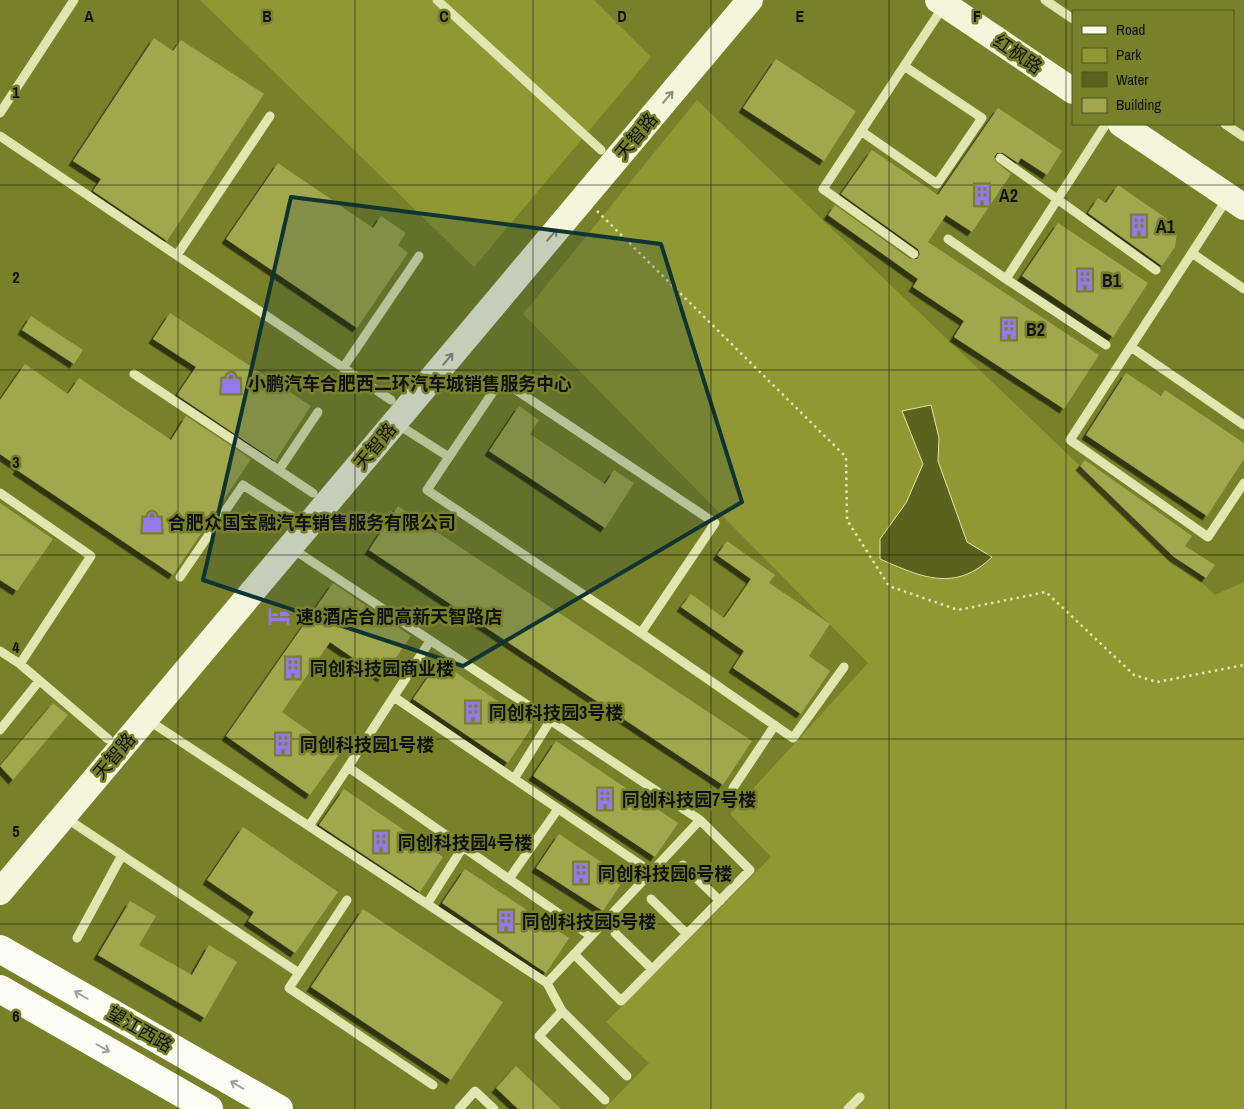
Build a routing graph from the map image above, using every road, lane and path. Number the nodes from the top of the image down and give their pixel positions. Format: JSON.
{"nodes":[{"id":1,"x":74,"y":0,"type":"edge"},
{"id":2,"x":437,"y":0,"type":"edge"},
{"id":3,"x":727,"y":0,"type":"edge"},
{"id":4,"x":750,"y":0,"type":"edge"},
{"id":5,"x":1045,"y":0,"type":"edge"},
{"id":6,"x":941,"y":2,"type":"edge"},
{"id":7,"x":1072,"y":18,"type":"edge"},
{"id":8,"x":904,"y":66,"type":"junction"},
{"id":9,"x":1072,"y":90,"type":"edge"},
{"id":10,"x":0,"y":113,"type":"edge"},
{"id":11,"x":270,"y":116,"type":"dead end"},
{"id":12,"x":1105,"y":125,"type":"edge"},
{"id":13,"x":1122,"y":125,"type":"edge"},
{"id":14,"x":1226,"y":125,"type":"edge"},
{"id":15,"x":861,"y":131,"type":"junction"},
{"id":16,"x":0,"y":136,"type":"edge"},
{"id":17,"x":1244,"y":137,"type":"edge"},
{"id":18,"x":601,"y":150,"type":"junction"},
{"id":19,"x":1000,"y":158,"type":"dead end"},
{"id":20,"x":584,"y":198,"type":"junction"},
{"id":21,"x":1057,"y":200,"type":"junction"},
{"id":22,"x":1236,"y":202,"type":"edge"},
{"id":23,"x":948,"y":239,"type":"dead end"},
{"id":24,"x":1192,"y":253,"type":"junction"},
{"id":25,"x":914,"y":254,"type":"dead end"},
{"id":26,"x":177,"y":255,"type":"junction"},
{"id":27,"x":419,"y":256,"type":"dead end"},
{"id":28,"x":1156,"y":270,"type":"dead end"},
{"id":29,"x":1006,"y":278,"type":"junction"},
{"id":30,"x":1244,"y":289,"type":"edge"},
{"id":31,"x":1106,"y":345,"type":"dead end"},
{"id":32,"x":1131,"y":347,"type":"junction"},
{"id":33,"x":343,"y":368,"type":"junction"},
{"id":34,"x":134,"y":374,"type":"dead end"},
{"id":35,"x":393,"y":411,"type":"junction"},
{"id":36,"x":318,"y":412,"type":"dead end"},
{"id":37,"x":1244,"y":425,"type":"edge"},
{"id":38,"x":449,"y":457,"type":"junction"},
{"id":39,"x":279,"y":470,"type":"junction"},
{"id":40,"x":1244,"y":483,"type":"edge"},
{"id":41,"x":0,"y":493,"type":"edge"},
{"id":42,"x":313,"y":493,"type":"junction"},
{"id":43,"x":293,"y":517,"type":"junction"},
{"id":44,"x":290,"y":547,"type":"junction"},
{"id":45,"x":180,"y":578,"type":"dead end"},
{"id":46,"x":641,"y":633,"type":"junction"},
{"id":47,"x":430,"y":641,"type":"junction"},
{"id":48,"x":0,"y":651,"type":"edge"},
{"id":49,"x":20,"y":664,"type":"junction"},
{"id":50,"x":1244,"y":665,"type":"edge"},
{"id":51,"x":844,"y":668,"type":"dead end"},
{"id":52,"x":39,"y":681,"type":"junction"},
{"id":53,"x":394,"y":697,"type":"junction"},
{"id":54,"x":146,"y":719,"type":"junction"},
{"id":55,"x":550,"y":721,"type":"junction"},
{"id":56,"x":775,"y":725,"type":"junction"},
{"id":57,"x":0,"y":730,"type":"edge"},
{"id":58,"x":108,"y":739,"type":"junction"},
{"id":59,"x":348,"y":767,"type":"junction"},
{"id":60,"x":514,"y":779,"type":"junction"},
{"id":61,"x":733,"y":788,"type":"dead end"},
{"id":62,"x":558,"y":809,"type":"junction"},
{"id":63,"x":64,"y":817,"type":"junction"},
{"id":64,"x":700,"y":820,"type":"junction"},
{"id":65,"x":309,"y":826,"type":"junction"},
{"id":66,"x":463,"y":847,"type":"junction"},
{"id":67,"x":122,"y":855,"type":"junction"},
{"id":68,"x":683,"y":865,"type":"dead end"},
{"id":69,"x":0,"y":867,"type":"edge"},
{"id":70,"x":651,"y":872,"type":"junction"},
{"id":71,"x":509,"y":879,"type":"junction"},
{"id":72,"x":0,"y":892,"type":"edge"},
{"id":73,"x":651,"y":899,"type":"dead end"},
{"id":74,"x":347,"y":900,"type":"dead end"},
{"id":75,"x":720,"y":901,"type":"junction"},
{"id":76,"x":426,"y":904,"type":"junction"},
{"id":77,"x":615,"y":932,"type":"dead end"},
{"id":78,"x":687,"y":934,"type":"junction"},
{"id":79,"x":591,"y":936,"type":"junction"},
{"id":80,"x":77,"y":938,"type":"dead end"},
{"id":81,"x":0,"y":949,"type":"edge"},
{"id":82,"x":574,"y":954,"type":"junction"},
{"id":83,"x":652,"y":969,"type":"junction"},
{"id":84,"x":299,"y":973,"type":"junction"},
{"id":85,"x":547,"y":983,"type":"junction"},
{"id":86,"x":0,"y":989,"type":"edge"},
{"id":87,"x":562,"y":1011,"type":"junction"},
{"id":88,"x":627,"y":1076,"type":"dead end"},
{"id":89,"x":433,"y":1085,"type":"dead end"},
{"id":90,"x":860,"y":1096,"type":"dead end"},
{"id":91,"x":604,"y":1100,"type":"dead end"},
{"id":92,"x":209,"y":1109,"type":"edge"},
{"id":93,"x":279,"y":1109,"type":"edge"},
{"id":94,"x":460,"y":1109,"type":"edge"},
{"id":95,"x":494,"y":1109,"type":"edge"},
{"id":96,"x":848,"y":1109,"type":"edge"}],
"edges":[{"from":1,"to":10,"type":"lane"},
{"from":2,"to":18,"type":"lane"},
{"from":3,"to":18,"type":"street","name":"天智路"},
{"from":20,"to":4,"type":"street","name":"天智路","one_way":true},
{"from":5,"to":7,"type":"lane"},
{"from":6,"to":8,"type":"lane"},
{"from":6,"to":9,"type":"street","name":"红枫路"},
{"from":8,"to":15,"type":"lane"},
{"from":8,"to":15,"type":"lane"},
{"from":11,"to":26,"type":"lane"},
{"from":12,"to":21,"type":"lane"},
{"from":13,"to":22,"type":"street"},
{"from":14,"to":17,"type":"lane"},
{"from":15,"to":25,"type":"lane"},
{"from":16,"to":26,"type":"lane"},
{"from":18,"to":35,"type":"street","name":"天智路"},
{"from":19,"to":21,"type":"lane"},
{"from":35,"to":20,"type":"street","name":"天智路","one_way":true},
{"from":20,"to":50,"type":"path"},
{"from":21,"to":28,"type":"lane"},
{"from":21,"to":29,"type":"lane"},
{"from":22,"to":24,"type":"lane"},
{"from":23,"to":29,"type":"lane"},
{"from":24,"to":30,"type":"lane"},
{"from":24,"to":32,"type":"lane"},
{"from":26,"to":33,"type":"lane"},
{"from":27,"to":33,"type":"lane"},
{"from":29,"to":31,"type":"lane"},
{"from":32,"to":37,"type":"lane"},
{"from":32,"to":40,"type":"lane"},
{"from":33,"to":35,"type":"lane"},
{"from":34,"to":39,"type":"lane"},
{"from":35,"to":38,"type":"lane"},
{"from":35,"to":42,"type":"street","name":"天智路"},
{"from":35,"to":44,"type":"street","name":"天智路"},
{"from":36,"to":39,"type":"lane"},
{"from":38,"to":46,"type":"lane"},
{"from":38,"to":46,"type":"lane"},
{"from":39,"to":42,"type":"lane"},
{"from":41,"to":49,"type":"lane"},
{"from":42,"to":43,"type":"street","name":"天智路"},
{"from":43,"to":45,"type":"lane"},
{"from":43,"to":58,"type":"street","name":"天智路"},
{"from":44,"to":47,"type":"lane"},
{"from":44,"to":54,"type":"street","name":"天智路"},
{"from":46,"to":56,"type":"lane"},
{"from":47,"to":53,"type":"lane"},
{"from":47,"to":55,"type":"lane"},
{"from":48,"to":49,"type":"lane"},
{"from":49,"to":52,"type":"lane"},
{"from":51,"to":56,"type":"lane"},
{"from":52,"to":57,"type":"lane"},
{"from":52,"to":58,"type":"lane"},
{"from":53,"to":59,"type":"lane"},
{"from":53,"to":60,"type":"lane"},
{"from":54,"to":63,"type":"street","name":"天智路"},
{"from":54,"to":65,"type":"lane"},
{"from":55,"to":60,"type":"lane"},
{"from":55,"to":64,"type":"lane"},
{"from":56,"to":61,"type":"lane"},
{"from":58,"to":69,"type":"street","name":"天智路"},
{"from":59,"to":65,"type":"lane"},
{"from":59,"to":66,"type":"lane"},
{"from":60,"to":62,"type":"lane"},
{"from":62,"to":70,"type":"lane"},
{"from":62,"to":71,"type":"lane"},
{"from":63,"to":67,"type":"lane"},
{"from":63,"to":72,"type":"street","name":"天智路"},
{"from":64,"to":70,"type":"lane"},
{"from":64,"to":75,"type":"lane"},
{"from":65,"to":76,"type":"lane"},
{"from":66,"to":71,"type":"lane"},
{"from":66,"to":76,"type":"lane"},
{"from":67,"to":80,"type":"lane"},
{"from":67,"to":84,"type":"lane"},
{"from":68,"to":75,"type":"lane"},
{"from":70,"to":79,"type":"lane"},
{"from":71,"to":79,"type":"lane"},
{"from":73,"to":78,"type":"lane"},
{"from":74,"to":84,"type":"lane"},
{"from":75,"to":78,"type":"lane"},
{"from":76,"to":85,"type":"lane"},
{"from":77,"to":83,"type":"lane"},
{"from":78,"to":83,"type":"lane"},
{"from":79,"to":82,"type":"lane"},
{"from":93,"to":81,"type":"main road","name":"望江西路","one_way":true},
{"from":82,"to":83,"type":"lane"},
{"from":82,"to":85,"type":"lane"},
{"from":84,"to":89,"type":"lane"},
{"from":85,"to":87,"type":"lane"},
{"from":86,"to":92,"type":"main road","name":"望江西路","one_way":true},
{"from":87,"to":88,"type":"lane"},
{"from":87,"to":91,"type":"lane"},
{"from":90,"to":96,"type":"lane"},
{"from":94,"to":95,"type":"lane"}]}
